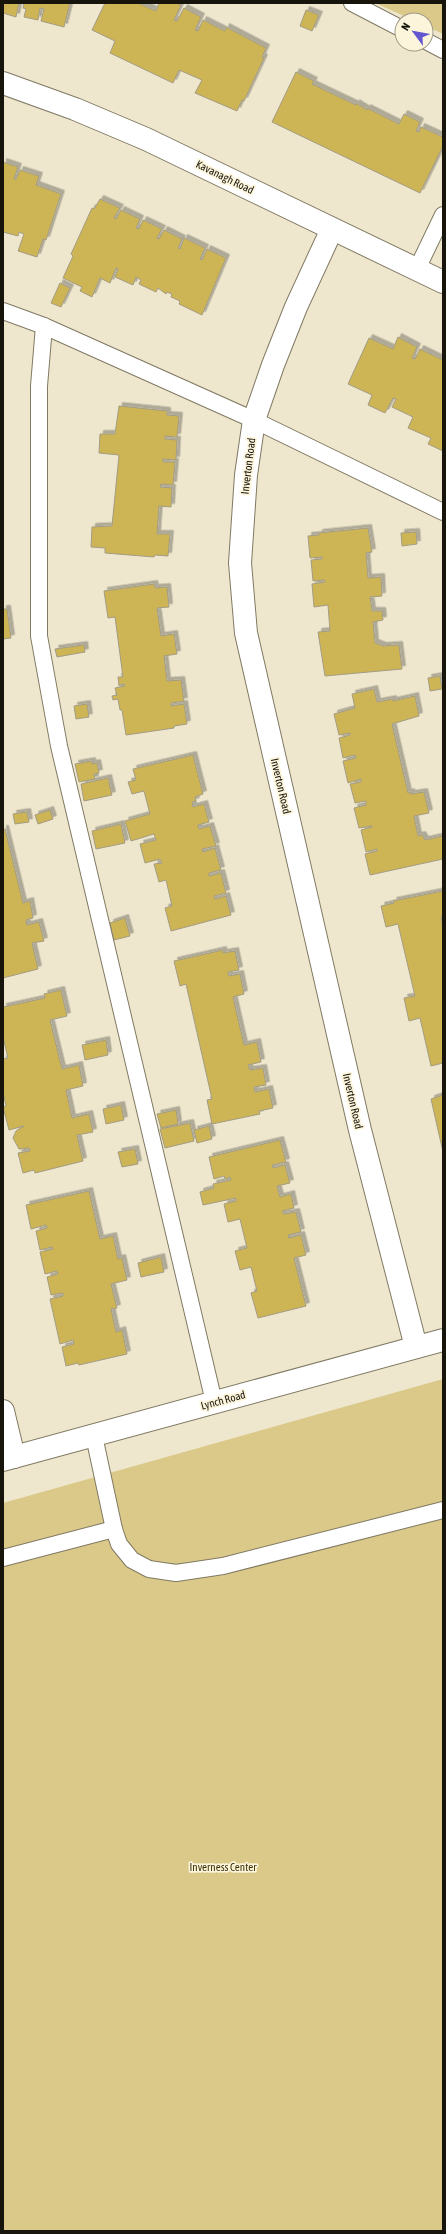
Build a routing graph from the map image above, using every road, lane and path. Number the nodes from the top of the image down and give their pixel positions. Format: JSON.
{"nodes":[{"id":1,"x":352,"y":3,"type":"edge"},
{"id":2,"x":394,"y":25,"type":"edge"},
{"id":3,"x":434,"y":45,"type":"edge"},
{"id":4,"x":443,"y":50,"type":"edge"},
{"id":5,"x":3,"y":83,"type":"edge"},
{"id":6,"x":443,"y":215,"type":"edge"},
{"id":7,"x":332,"y":228,"type":"junction"},
{"id":8,"x":417,"y":269,"type":"junction"},
{"id":9,"x":443,"y":282,"type":"edge"},
{"id":10,"x":3,"y":311,"type":"edge"},
{"id":11,"x":44,"y":326,"type":"junction"},
{"id":12,"x":254,"y":420,"type":"junction"},
{"id":13,"x":443,"y":512,"type":"edge"},
{"id":14,"x":443,"y":1340,"type":"edge"},
{"id":15,"x":416,"y":1347,"type":"junction"},
{"id":16,"x":214,"y":1402,"type":"junction"},
{"id":17,"x":3,"y":1411,"type":"edge"},
{"id":18,"x":94,"y":1436,"type":"junction"},
{"id":19,"x":8,"y":1459,"type":"edge"},
{"id":20,"x":443,"y":1510,"type":"edge"},
{"id":21,"x":114,"y":1529,"type":"junction"},
{"id":22,"x":3,"y":1558,"type":"edge"}],
"edges":[{"from":1,"to":2,"type":"lane"},
{"from":3,"to":4,"type":"lane"},
{"from":5,"to":7,"type":"street","name":"Kavanagh Road"},
{"from":6,"to":8,"type":"lane"},
{"from":7,"to":8,"type":"street","name":"Kavanagh Road"},
{"from":7,"to":12,"type":"street","name":"Inverton Road"},
{"from":8,"to":9,"type":"street","name":"Kavanagh Road"},
{"from":10,"to":11,"type":"lane"},
{"from":11,"to":12,"type":"lane"},
{"from":11,"to":16,"type":"lane"},
{"from":12,"to":13,"type":"lane"},
{"from":12,"to":15,"type":"street","name":"Inverton Road"},
{"from":14,"to":15,"type":"street","name":"Lynch Road"},
{"from":15,"to":16,"type":"street","name":"Lynch Road"},
{"from":16,"to":18,"type":"street","name":"Lynch Road"},
{"from":17,"to":19,"type":"street"},
{"from":18,"to":19,"type":"street","name":"Lynch Road"},
{"from":18,"to":21,"type":"lane"},
{"from":20,"to":21,"type":"lane"},
{"from":21,"to":22,"type":"lane"}]}
